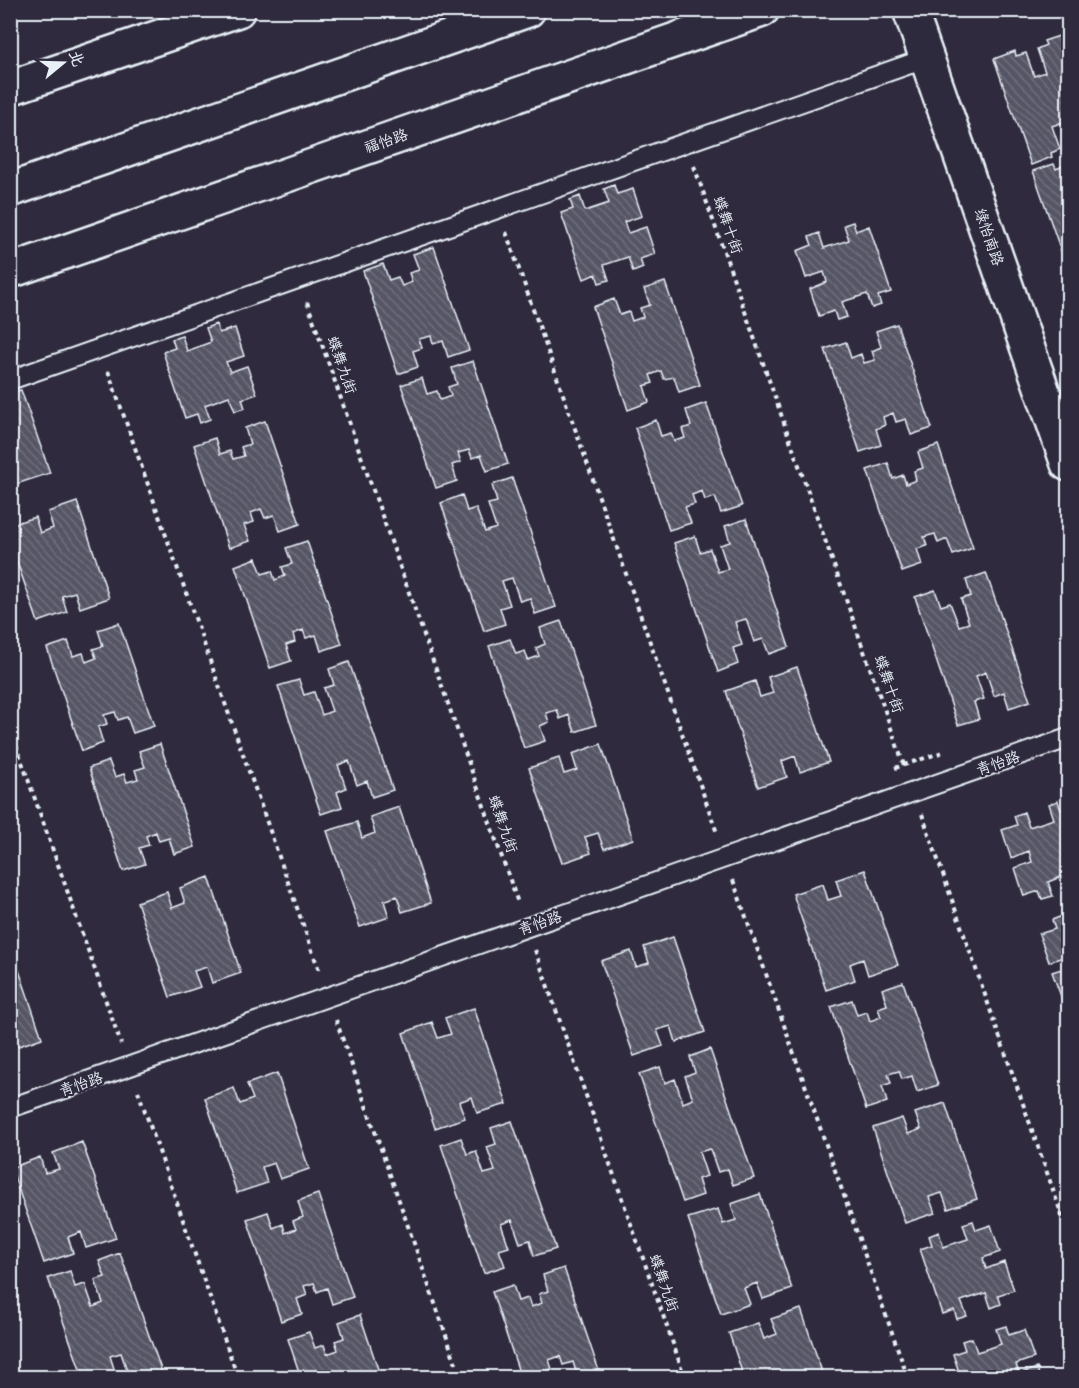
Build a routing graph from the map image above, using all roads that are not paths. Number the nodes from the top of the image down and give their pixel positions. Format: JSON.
{"nodes":[{"id":1,"x":238,"y":10,"type":"edge"},
{"id":2,"x":528,"y":10,"type":"edge"},
{"id":3,"x":762,"y":10,"type":"edge"},
{"id":4,"x":910,"y":10,"type":"edge"},
{"id":5,"x":927,"y":58,"type":"junction"},
{"id":6,"x":10,"y":88,"type":"edge"},
{"id":7,"x":10,"y":190,"type":"edge"},
{"id":8,"x":10,"y":272,"type":"edge"},
{"id":9,"x":10,"y":380,"type":"edge"},
{"id":10,"x":1068,"y":464,"type":"edge"},
{"id":11,"x":1068,"y":738,"type":"edge"},
{"id":12,"x":10,"y":1108,"type":"edge"}],
"edges":[{"from":1,"to":6,"type":"street"},
{"from":2,"to":7,"type":"street"},
{"from":3,"to":8,"type":"street","name":"福怡路"},
{"from":4,"to":5,"type":"street","name":"绿怡南路"},
{"from":5,"to":9,"type":"lane"},
{"from":5,"to":10,"type":"street","name":"绿怡南路"},
{"from":11,"to":12,"type":"lane","name":"青怡路"}]}
